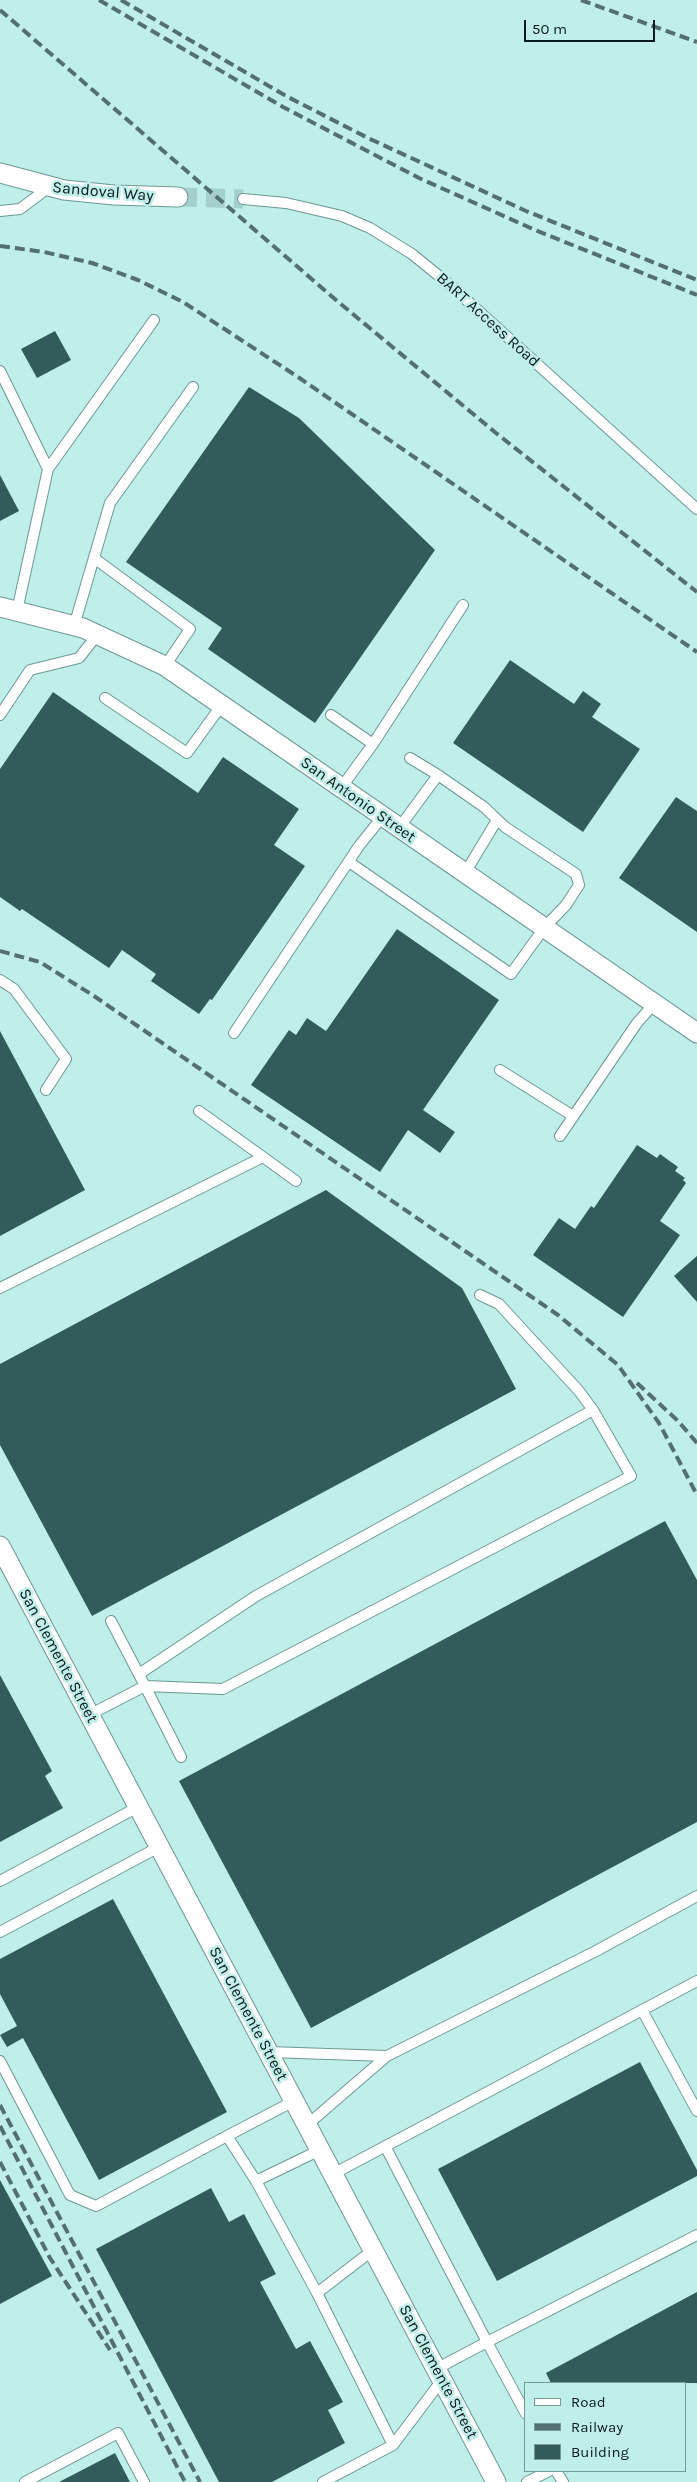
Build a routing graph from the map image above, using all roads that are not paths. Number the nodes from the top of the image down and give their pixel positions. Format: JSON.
{"nodes":[{"id":1,"x":0,"y":173,"type":"edge"},
{"id":2,"x":48,"y":188,"type":"junction"},
{"id":3,"x":178,"y":197,"type":"tunnel mouth"},
{"id":4,"x":243,"y":199,"type":"tunnel mouth"},
{"id":5,"x":0,"y":210,"type":"edge"},
{"id":6,"x":154,"y":320,"type":"dead end"},
{"id":7,"x":0,"y":371,"type":"edge"},
{"id":8,"x":193,"y":387,"type":"dead end"},
{"id":9,"x":48,"y":469,"type":"junction"},
{"id":10,"x":697,"y":509,"type":"edge"},
{"id":11,"x":94,"y":558,"type":"junction"},
{"id":12,"x":463,"y":604,"type":"dead end"},
{"id":13,"x":9,"y":609,"type":"edge"},
{"id":14,"x":74,"y":626,"type":"junction"},
{"id":15,"x":97,"y":635,"type":"junction"},
{"id":16,"x":164,"y":666,"type":"junction"},
{"id":17,"x":105,"y":698,"type":"dead end"},
{"id":18,"x":221,"y":706,"type":"junction"},
{"id":19,"x":0,"y":715,"type":"edge"},
{"id":20,"x":331,"y":715,"type":"dead end"},
{"id":21,"x":373,"y":744,"type":"junction"},
{"id":22,"x":410,"y":758,"type":"dead end"},
{"id":23,"x":438,"y":775,"type":"junction"},
{"id":24,"x":341,"y":788,"type":"junction"},
{"id":25,"x":383,"y":816,"type":"junction"},
{"id":26,"x":498,"y":820,"type":"junction"},
{"id":27,"x":399,"y":828,"type":"junction"},
{"id":28,"x":348,"y":862,"type":"junction"},
{"id":29,"x":465,"y":873,"type":"junction"},
{"id":30,"x":544,"y":928,"type":"junction"},
{"id":31,"x":0,"y":980,"type":"edge"},
{"id":32,"x":654,"y":1004,"type":"junction"},
{"id":33,"x":234,"y":1033,"type":"dead end"},
{"id":34,"x":697,"y":1033,"type":"edge"},
{"id":35,"x":500,"y":1070,"type":"dead end"},
{"id":36,"x":46,"y":1090,"type":"dead end"},
{"id":37,"x":199,"y":1110,"type":"dead end"},
{"id":38,"x":573,"y":1116,"type":"junction"},
{"id":39,"x":560,"y":1136,"type":"dead end"},
{"id":40,"x":263,"y":1157,"type":"junction"},
{"id":41,"x":296,"y":1181,"type":"dead end"},
{"id":42,"x":0,"y":1288,"type":"edge"},
{"id":43,"x":480,"y":1295,"type":"dead end"},
{"id":44,"x":593,"y":1410,"type":"junction"},
{"id":45,"x":0,"y":1546,"type":"edge"},
{"id":46,"x":112,"y":1621,"type":"dead end"},
{"id":47,"x":139,"y":1674,"type":"junction"},
{"id":48,"x":145,"y":1686,"type":"junction"},
{"id":49,"x":89,"y":1715,"type":"junction"},
{"id":50,"x":181,"y":1757,"type":"dead end"},
{"id":51,"x":138,"y":1807,"type":"junction"},
{"id":52,"x":159,"y":1847,"type":"junction"},
{"id":53,"x":0,"y":1881,"type":"edge"},
{"id":54,"x":697,"y":1896,"type":"edge"},
{"id":55,"x":0,"y":1932,"type":"edge"},
{"id":56,"x":697,"y":1980,"type":"edge"},
{"id":57,"x":642,"y":2010,"type":"junction"},
{"id":58,"x":268,"y":2052,"type":"junction"},
{"id":59,"x":387,"y":2056,"type":"junction"},
{"id":60,"x":0,"y":2061,"type":"edge"},
{"id":61,"x":294,"y":2101,"type":"junction"},
{"id":62,"x":697,"y":2112,"type":"edge"},
{"id":63,"x":307,"y":2125,"type":"junction"},
{"id":64,"x":227,"y":2136,"type":"junction"},
{"id":65,"x":385,"y":2146,"type":"junction"},
{"id":66,"x":320,"y":2150,"type":"junction"},
{"id":67,"x":333,"y":2174,"type":"junction"},
{"id":68,"x":256,"y":2181,"type":"junction"},
{"id":69,"x":697,"y":2235,"type":"edge"},
{"id":70,"x":373,"y":2250,"type":"junction"},
{"id":71,"x":317,"y":2293,"type":"junction"},
{"id":72,"x":488,"y":2342,"type":"junction"},
{"id":73,"x":439,"y":2375,"type":"junction"},
{"id":74,"x":524,"y":2410,"type":"edge"},
{"id":75,"x":393,"y":2445,"type":"junction"},
{"id":76,"x":547,"y":2472,"type":"edge"},
{"id":77,"x":26,"y":2482,"type":"edge"},
{"id":78,"x":144,"y":2482,"type":"edge"},
{"id":79,"x":323,"y":2482,"type":"edge"},
{"id":80,"x":496,"y":2482,"type":"edge"},
{"id":81,"x":527,"y":2482,"type":"edge"}],
"edges":[{"from":1,"to":2,"type":"street","name":"Sandoval Way"},
{"from":2,"to":3,"type":"street","name":"Sandoval Way"},
{"from":2,"to":5,"type":"lane"},
{"from":4,"to":10,"type":"lane","name":"BART Access Road"},
{"from":6,"to":9,"type":"lane"},
{"from":7,"to":9,"type":"lane"},
{"from":8,"to":11,"type":"lane"},
{"from":9,"to":13,"type":"lane"},
{"from":11,"to":14,"type":"lane"},
{"from":11,"to":16,"type":"lane"},
{"from":12,"to":21,"type":"lane"},
{"from":13,"to":14,"type":"street","name":"San Antonio Street"},
{"from":14,"to":15,"type":"street","name":"San Antonio Street"},
{"from":15,"to":16,"type":"street","name":"San Antonio Street"},
{"from":15,"to":19,"type":"lane"},
{"from":16,"to":18,"type":"street","name":"San Antonio Street"},
{"from":17,"to":18,"type":"lane"},
{"from":18,"to":24,"type":"street","name":"San Antonio Street"},
{"from":20,"to":21,"type":"lane"},
{"from":21,"to":24,"type":"lane"},
{"from":22,"to":23,"type":"lane"},
{"from":23,"to":26,"type":"lane"},
{"from":23,"to":27,"type":"lane"},
{"from":24,"to":25,"type":"street","name":"San Antonio Street"},
{"from":25,"to":27,"type":"street","name":"San Antonio Street"},
{"from":25,"to":28,"type":"lane"},
{"from":26,"to":29,"type":"lane"},
{"from":26,"to":30,"type":"lane"},
{"from":27,"to":29,"type":"street","name":"San Antonio Street"},
{"from":28,"to":30,"type":"lane"},
{"from":28,"to":33,"type":"lane"},
{"from":29,"to":30,"type":"street","name":"San Antonio Street"},
{"from":30,"to":32,"type":"street","name":"San Antonio Street"},
{"from":31,"to":36,"type":"lane"},
{"from":32,"to":34,"type":"street","name":"San Antonio Street"},
{"from":32,"to":38,"type":"lane"},
{"from":35,"to":38,"type":"lane"},
{"from":37,"to":40,"type":"lane"},
{"from":38,"to":39,"type":"lane"},
{"from":40,"to":41,"type":"lane"},
{"from":40,"to":42,"type":"lane"},
{"from":43,"to":44,"type":"lane"},
{"from":44,"to":47,"type":"lane"},
{"from":44,"to":48,"type":"lane"},
{"from":45,"to":49,"type":"street","name":"San Clemente Street"},
{"from":46,"to":47,"type":"lane"},
{"from":47,"to":48,"type":"lane"},
{"from":48,"to":49,"type":"lane"},
{"from":48,"to":50,"type":"lane"},
{"from":49,"to":51,"type":"street","name":"San Clemente Street"},
{"from":51,"to":52,"type":"street","name":"San Clemente Street"},
{"from":51,"to":53,"type":"lane"},
{"from":52,"to":55,"type":"lane"},
{"from":52,"to":58,"type":"street","name":"San Clemente Street"},
{"from":54,"to":59,"type":"lane"},
{"from":56,"to":57,"type":"lane"},
{"from":57,"to":62,"type":"lane"},
{"from":57,"to":65,"type":"lane"},
{"from":58,"to":59,"type":"lane"},
{"from":58,"to":61,"type":"street","name":"San Clemente Street"},
{"from":59,"to":63,"type":"lane"},
{"from":60,"to":64,"type":"lane"},
{"from":61,"to":63,"type":"street","name":"San Clemente Street"},
{"from":61,"to":64,"type":"lane"},
{"from":63,"to":66,"type":"street","name":"San Clemente Street"},
{"from":64,"to":68,"type":"lane"},
{"from":65,"to":67,"type":"lane"},
{"from":65,"to":72,"type":"lane"},
{"from":66,"to":67,"type":"street","name":"San Clemente Street"},
{"from":66,"to":68,"type":"lane"},
{"from":67,"to":70,"type":"street","name":"San Clemente Street"},
{"from":68,"to":71,"type":"lane"},
{"from":69,"to":72,"type":"lane"},
{"from":70,"to":71,"type":"lane"},
{"from":70,"to":73,"type":"street","name":"San Clemente Street"},
{"from":71,"to":75,"type":"lane"},
{"from":72,"to":73,"type":"lane"},
{"from":72,"to":74,"type":"lane"},
{"from":73,"to":75,"type":"lane"},
{"from":73,"to":80,"type":"street","name":"San Clemente Street"},
{"from":75,"to":79,"type":"lane"},
{"from":76,"to":81,"type":"lane"},
{"from":77,"to":78,"type":"lane"}]}
